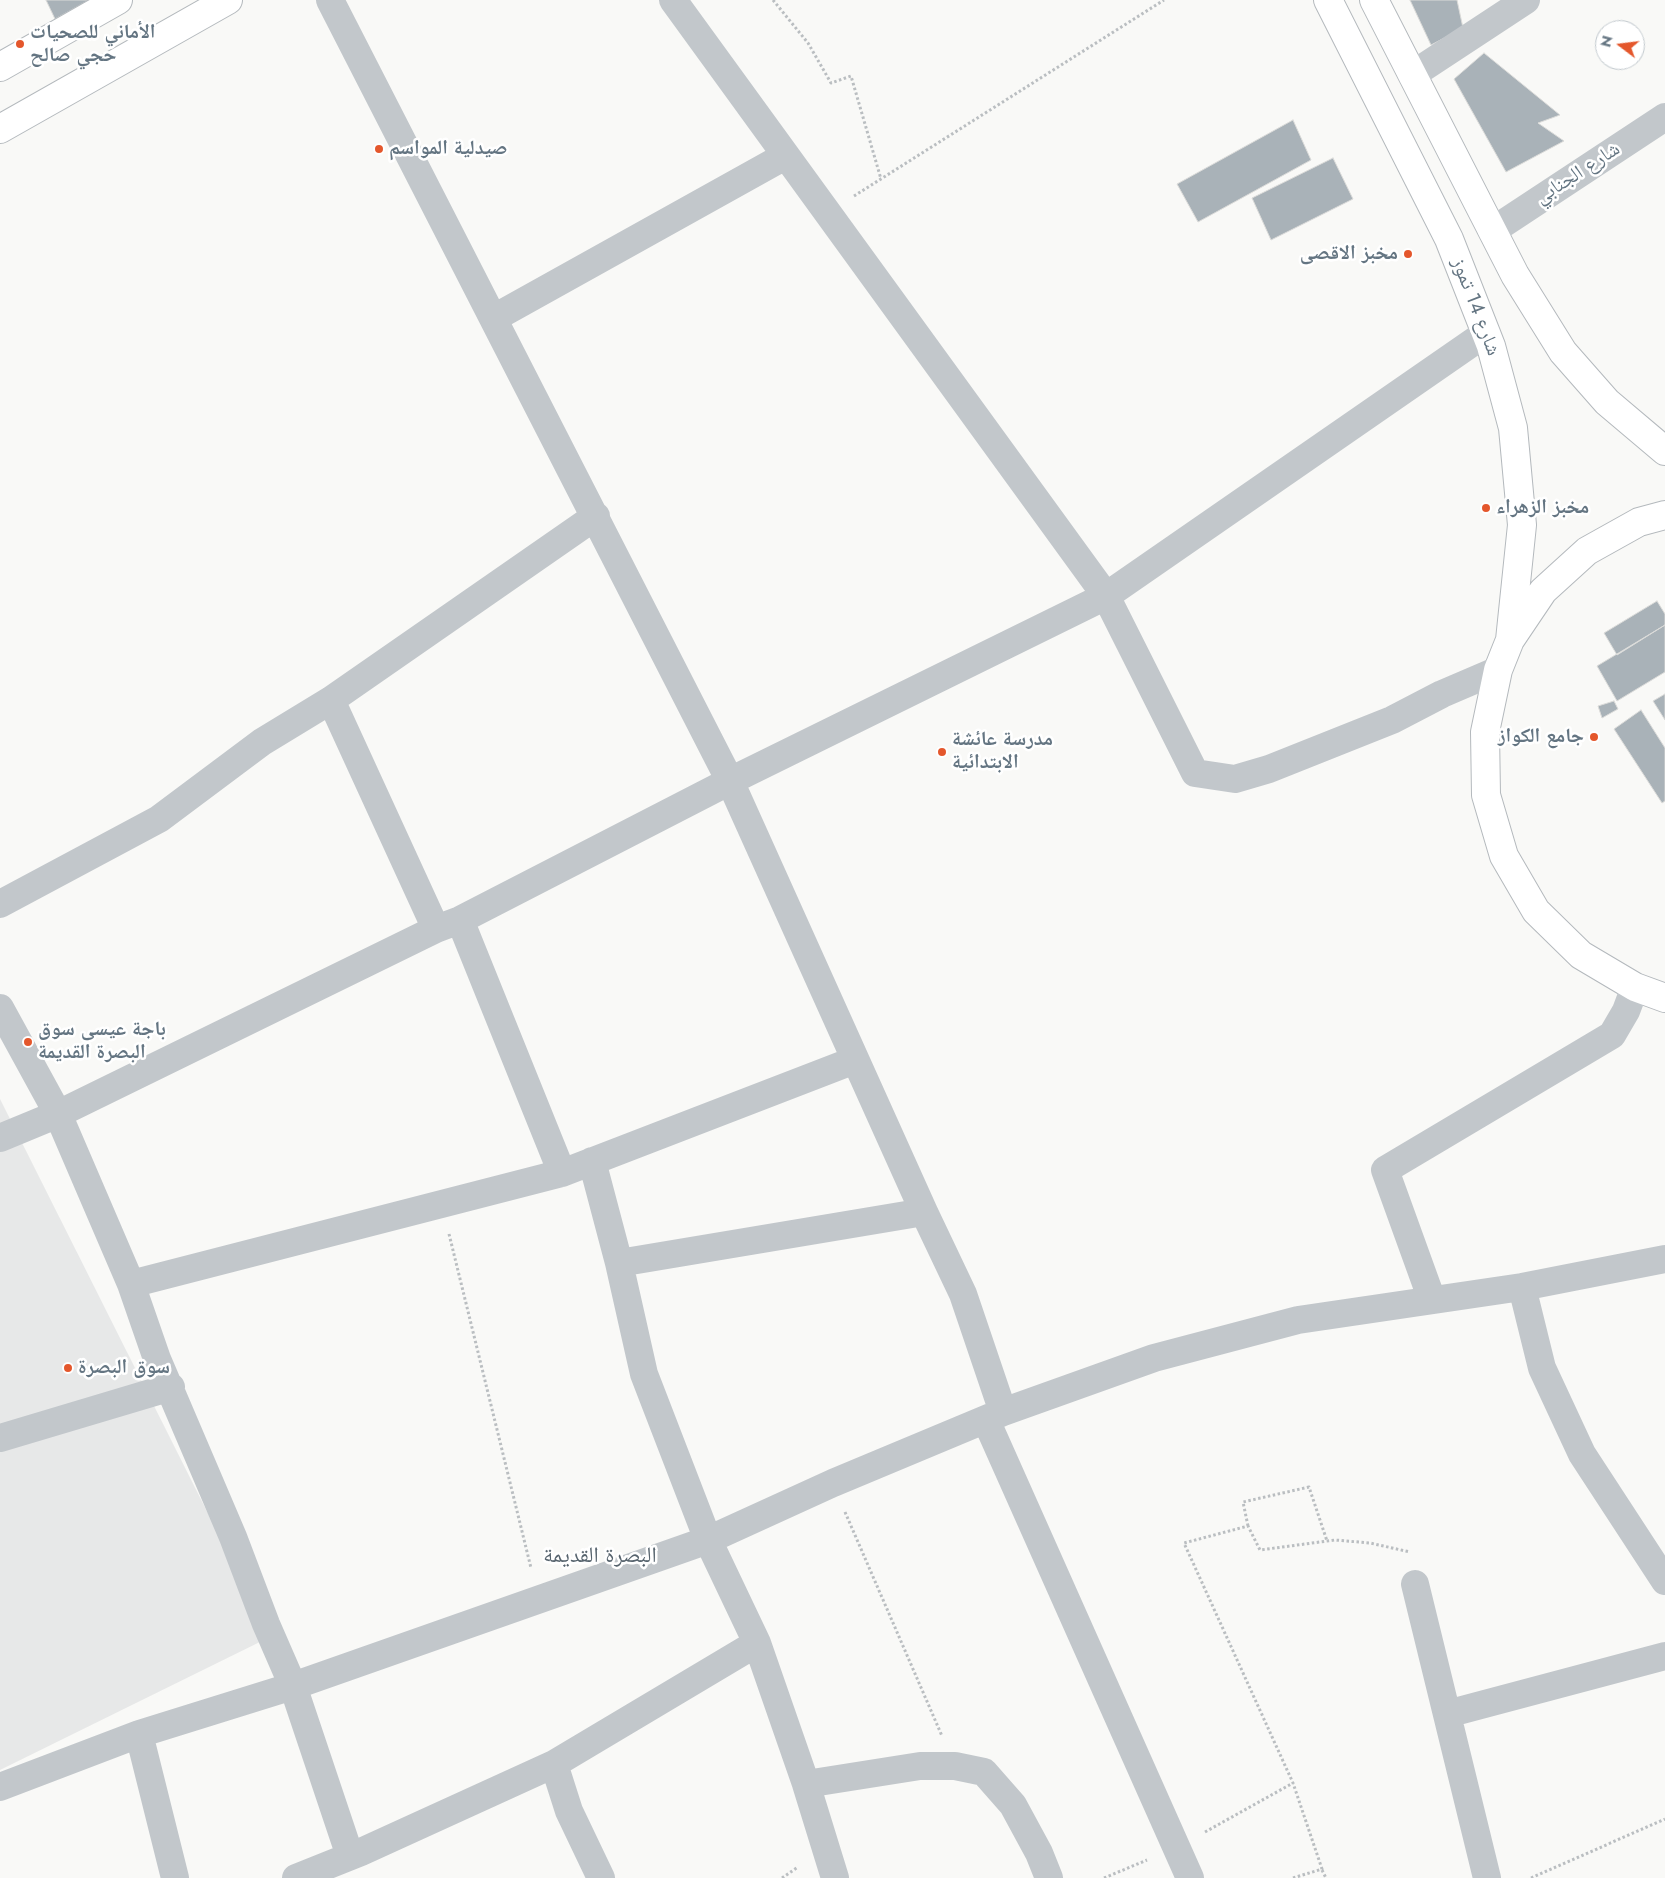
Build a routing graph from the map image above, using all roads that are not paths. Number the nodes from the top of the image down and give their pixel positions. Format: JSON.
{"nodes":[{"id":1,"x":118,"y":0,"type":"edge"},
{"id":2,"x":228,"y":0,"type":"edge"},
{"id":3,"x":330,"y":0,"type":"edge"},
{"id":4,"x":673,"y":0,"type":"edge"},
{"id":5,"x":1328,"y":0,"type":"edge"},
{"id":6,"x":1374,"y":0,"type":"edge"},
{"id":7,"x":1526,"y":0,"type":"edge"},
{"id":8,"x":0,"y":67,"type":"edge"},
{"id":9,"x":1412,"y":75,"type":"junction"},
{"id":10,"x":1665,"y":117,"type":"edge"},
{"id":11,"x":0,"y":129,"type":"edge"},
{"id":12,"x":785,"y":156,"type":"junction"},
{"id":13,"x":1492,"y":231,"type":"junction"},
{"id":14,"x":494,"y":318,"type":"junction"},
{"id":15,"x":1486,"y":333,"type":"junction"},
{"id":16,"x":1665,"y":451,"type":"edge"},
{"id":17,"x":1665,"y":515,"type":"edge"},
{"id":18,"x":596,"y":516,"type":"junction"},
{"id":19,"x":1106,"y":596,"type":"junction"},
{"id":20,"x":1510,"y":640,"type":"junction"},
{"id":21,"x":1498,"y":670,"type":"junction"},
{"id":22,"x":331,"y":700,"type":"junction"},
{"id":23,"x":730,"y":781,"type":"junction"},
{"id":24,"x":0,"y":904,"type":"edge"},
{"id":25,"x":448,"y":924,"type":"junction"},
{"id":26,"x":1635,"y":987,"type":"junction"},
{"id":27,"x":1665,"y":998,"type":"edge"},
{"id":28,"x":0,"y":1008,"type":"edge"},
{"id":29,"x":855,"y":1060,"type":"junction"},
{"id":30,"x":58,"y":1114,"type":"junction"},
{"id":31,"x":0,"y":1138,"type":"edge"},
{"id":32,"x":592,"y":1162,"type":"junction"},
{"id":33,"x":562,"y":1173,"type":"junction"},
{"id":34,"x":924,"y":1212,"type":"junction"},
{"id":35,"x":1665,"y":1259,"type":"edge"},
{"id":36,"x":619,"y":1263,"type":"junction"},
{"id":37,"x":131,"y":1284,"type":"junction"},
{"id":38,"x":1522,"y":1287,"type":"junction"},
{"id":39,"x":1432,"y":1300,"type":"junction"},
{"id":40,"x":171,"y":1388,"type":"junction"},
{"id":41,"x":994,"y":1416,"type":"junction"},
{"id":42,"x":0,"y":1438,"type":"edge"},
{"id":43,"x":708,"y":1540,"type":"junction"},
{"id":44,"x":1665,"y":1581,"type":"edge"},
{"id":45,"x":1415,"y":1584,"type":"road end"},
{"id":46,"x":757,"y":1643,"type":"junction"},
{"id":47,"x":1665,"y":1656,"type":"edge"},
{"id":48,"x":293,"y":1686,"type":"junction"},
{"id":49,"x":1447,"y":1714,"type":"junction"},
{"id":50,"x":139,"y":1734,"type":"junction"},
{"id":51,"x":554,"y":1764,"type":"junction"},
{"id":52,"x":806,"y":1784,"type":"junction"},
{"id":53,"x":0,"y":1788,"type":"edge"},
{"id":54,"x":336,"y":1866,"type":"edge"},
{"id":55,"x":174,"y":1878,"type":"edge"},
{"id":56,"x":296,"y":1878,"type":"edge"},
{"id":57,"x":601,"y":1878,"type":"edge"},
{"id":58,"x":835,"y":1878,"type":"edge"},
{"id":59,"x":1049,"y":1878,"type":"edge"},
{"id":60,"x":1190,"y":1878,"type":"edge"},
{"id":61,"x":1487,"y":1878,"type":"edge"}],
"edges":[{"from":1,"to":8,"type":"main road"},
{"from":2,"to":11,"type":"main road"},
{"from":3,"to":14,"type":"street"},
{"from":4,"to":12,"type":"street"},
{"from":5,"to":15,"type":"main road","name":"شارع 14 تموز"},
{"from":6,"to":9,"type":"main road"},
{"from":7,"to":9,"type":"street"},
{"from":9,"to":13,"type":"main road"},
{"from":10,"to":13,"type":"street","name":"شارع الجنابي"},
{"from":12,"to":14,"type":"street"},
{"from":12,"to":19,"type":"street"},
{"from":13,"to":16,"type":"main road"},
{"from":14,"to":18,"type":"street"},
{"from":15,"to":19,"type":"street"},
{"from":15,"to":20,"type":"main road","name":"شارع 14 تموز"},
{"from":17,"to":20,"type":"main road"},
{"from":18,"to":22,"type":"street"},
{"from":18,"to":23,"type":"street"},
{"from":19,"to":21,"type":"street"},
{"from":19,"to":23,"type":"street"},
{"from":20,"to":21,"type":"main road"},
{"from":21,"to":26,"type":"main road"},
{"from":22,"to":24,"type":"street"},
{"from":22,"to":25,"type":"street"},
{"from":23,"to":25,"type":"street"},
{"from":23,"to":29,"type":"street"},
{"from":25,"to":30,"type":"street"},
{"from":25,"to":33,"type":"street"},
{"from":26,"to":27,"type":"main road"},
{"from":26,"to":39,"type":"street"},
{"from":28,"to":30,"type":"street"},
{"from":29,"to":32,"type":"street"},
{"from":29,"to":34,"type":"street"},
{"from":30,"to":31,"type":"street"},
{"from":30,"to":37,"type":"street"},
{"from":32,"to":33,"type":"street"},
{"from":32,"to":36,"type":"street"},
{"from":33,"to":37,"type":"street"},
{"from":34,"to":36,"type":"street"},
{"from":34,"to":41,"type":"street"},
{"from":35,"to":38,"type":"street"},
{"from":36,"to":43,"type":"street"},
{"from":37,"to":40,"type":"street"},
{"from":38,"to":39,"type":"street"},
{"from":38,"to":44,"type":"street"},
{"from":39,"to":41,"type":"street"},
{"from":40,"to":42,"type":"street"},
{"from":40,"to":48,"type":"street"},
{"from":41,"to":43,"type":"street"},
{"from":41,"to":60,"type":"street"},
{"from":43,"to":46,"type":"street"},
{"from":43,"to":48,"type":"street"},
{"from":45,"to":49,"type":"street"},
{"from":46,"to":51,"type":"street"},
{"from":46,"to":52,"type":"street"},
{"from":47,"to":49,"type":"street"},
{"from":48,"to":50,"type":"street"},
{"from":48,"to":54,"type":"street"},
{"from":49,"to":61,"type":"street"},
{"from":50,"to":53,"type":"street"},
{"from":50,"to":55,"type":"street"},
{"from":51,"to":54,"type":"street"},
{"from":51,"to":57,"type":"street"},
{"from":52,"to":58,"type":"street"},
{"from":52,"to":59,"type":"street"},
{"from":54,"to":56,"type":"street"}]}
